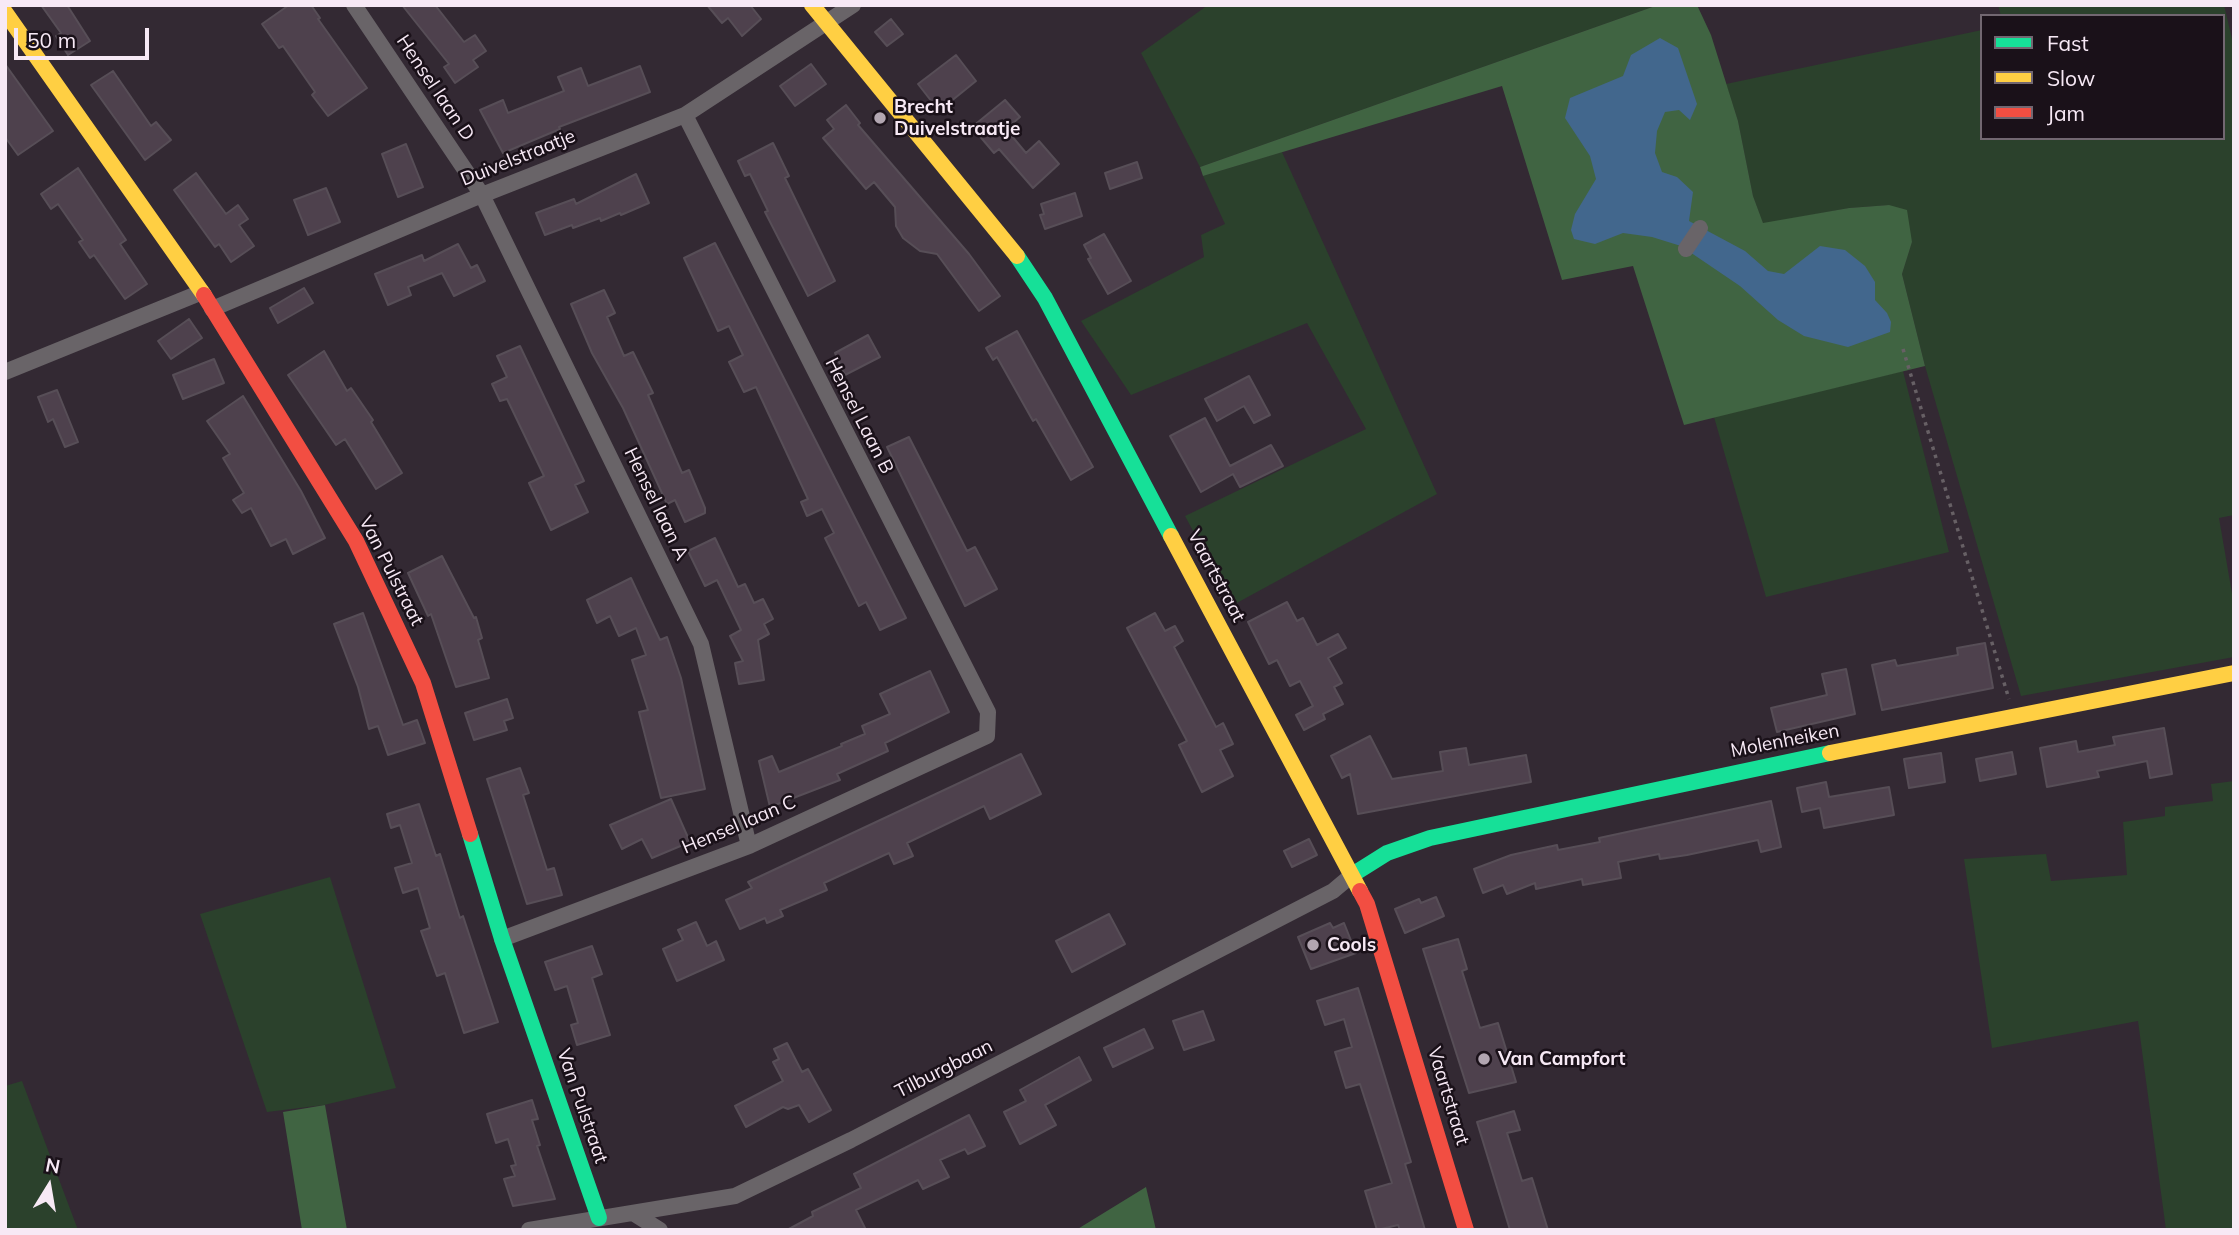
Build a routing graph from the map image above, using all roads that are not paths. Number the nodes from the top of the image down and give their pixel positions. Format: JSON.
{"nodes":[{"id":1,"x":354,"y":5,"type":"edge"},
{"id":2,"x":812,"y":5,"type":"edge"},
{"id":3,"x":853,"y":5,"type":"edge"},
{"id":4,"x":5,"y":12,"type":"edge"},
{"id":5,"x":826,"y":23,"type":"junction"},
{"id":6,"x":685,"y":115,"type":"junction"},
{"id":7,"x":482,"y":195,"type":"junction"},
{"id":8,"x":1700,"y":228,"type":"dead end"},
{"id":9,"x":1686,"y":249,"type":"dead end"},
{"id":10,"x":201,"y":292,"type":"junction"},
{"id":11,"x":212,"y":309,"type":"junction"},
{"id":12,"x":5,"y":372,"type":"edge"},
{"id":13,"x":2234,"y":673,"type":"edge"},
{"id":14,"x":987,"y":736,"type":"joint"},
{"id":15,"x":749,"y":846,"type":"junction"},
{"id":16,"x":1352,"y":875,"type":"junction"},
{"id":17,"x":502,"y":939,"type":"junction"},
{"id":18,"x":633,"y":1213,"type":"junction"},
{"id":19,"x":599,"y":1217,"type":"junction"},
{"id":20,"x":529,"y":1230,"type":"edge"},
{"id":21,"x":660,"y":1230,"type":"edge"},
{"id":22,"x":1466,"y":1230,"type":"edge"}],
"edges":[{"from":1,"to":7,"type":"street","name":"Hensel laan D"},
{"from":2,"to":5,"type":"street","name":"Vaartstraat"},
{"from":3,"to":5,"type":"street","name":"Duivelstraatje"},
{"from":4,"to":10,"type":"street","name":"Van Pulstraat"},
{"from":5,"to":6,"type":"street","name":"Duivelstraatje"},
{"from":5,"to":16,"type":"street","name":"Vaartstraat"},
{"from":6,"to":7,"type":"street","name":"Duivelstraatje"},
{"from":6,"to":14,"type":"street","name":"Hensel Laan B"},
{"from":7,"to":11,"type":"street","name":"Duivelstraatje"},
{"from":7,"to":15,"type":"street","name":"Hensel laan A"},
{"from":8,"to":9,"type":"street"},
{"from":10,"to":11,"type":"street","name":"Van Pulstraat"},
{"from":10,"to":12,"type":"street"},
{"from":11,"to":17,"type":"street","name":"Van Pulstraat"},
{"from":13,"to":16,"type":"street","name":"Molenheiken"},
{"from":14,"to":15,"type":"street","name":"Hensel laan C"},
{"from":15,"to":17,"type":"street","name":"Hensel laan C"},
{"from":16,"to":18,"type":"street","name":"Tilburgbaan"},
{"from":16,"to":22,"type":"street","name":"Vaartstraat"},
{"from":17,"to":19,"type":"street","name":"Van Pulstraat"},
{"from":18,"to":19,"type":"street","name":"Tilburgbaan"},
{"from":18,"to":21,"type":"street"},
{"from":19,"to":20,"type":"street","name":"Tilburgbaan"}]}
